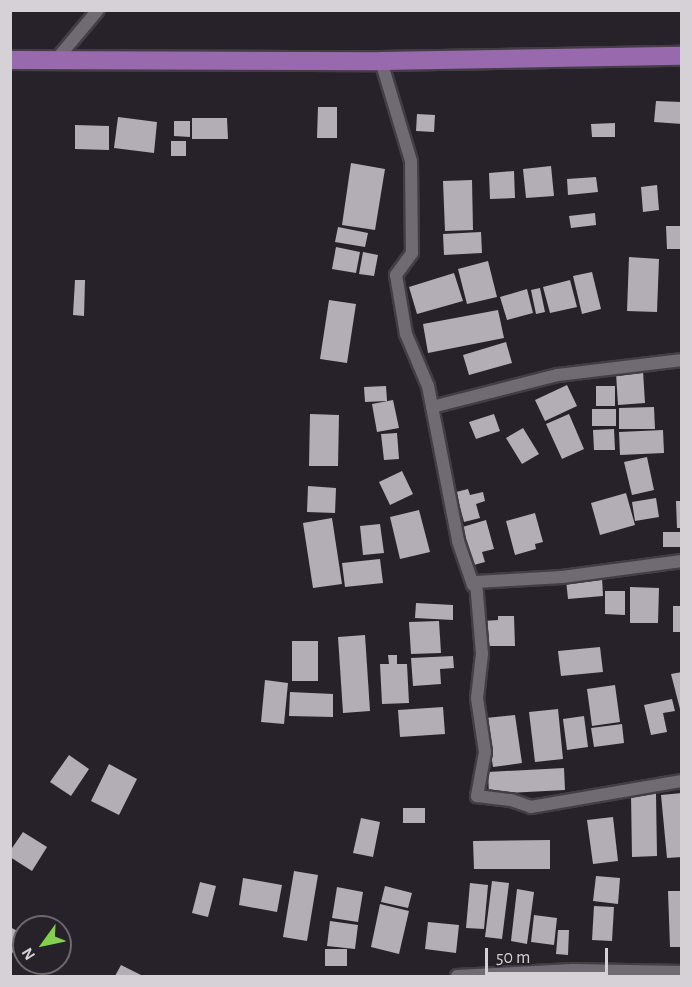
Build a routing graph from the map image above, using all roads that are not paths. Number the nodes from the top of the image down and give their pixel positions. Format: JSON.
{"nodes":[{"id":1,"x":98,"y":10,"type":"edge"},
{"id":2,"x":681,"y":57,"type":"edge"},
{"id":3,"x":10,"y":60,"type":"edge"},
{"id":4,"x":56,"y":60,"type":"junction"},
{"id":5,"x":381,"y":61,"type":"junction"},
{"id":6,"x":681,"y":360,"type":"edge"},
{"id":7,"x":432,"y":407,"type":"junction"},
{"id":8,"x":681,"y":561,"type":"edge"},
{"id":9,"x":476,"y":582,"type":"junction"},
{"id":10,"x":681,"y":781,"type":"edge"},
{"id":11,"x":681,"y":972,"type":"edge"},
{"id":12,"x":494,"y":975,"type":"edge"},
{"id":13,"x":457,"y":976,"type":"edge"}],
"edges":[{"from":1,"to":4,"type":"street"},
{"from":2,"to":5,"type":"main road"},
{"from":3,"to":4,"type":"main road"},
{"from":4,"to":5,"type":"main road"},
{"from":5,"to":7,"type":"street"},
{"from":6,"to":7,"type":"street"},
{"from":7,"to":9,"type":"street"},
{"from":8,"to":9,"type":"street"},
{"from":9,"to":10,"type":"street"},
{"from":11,"to":12,"type":"street"},
{"from":12,"to":13,"type":"street"}]}
